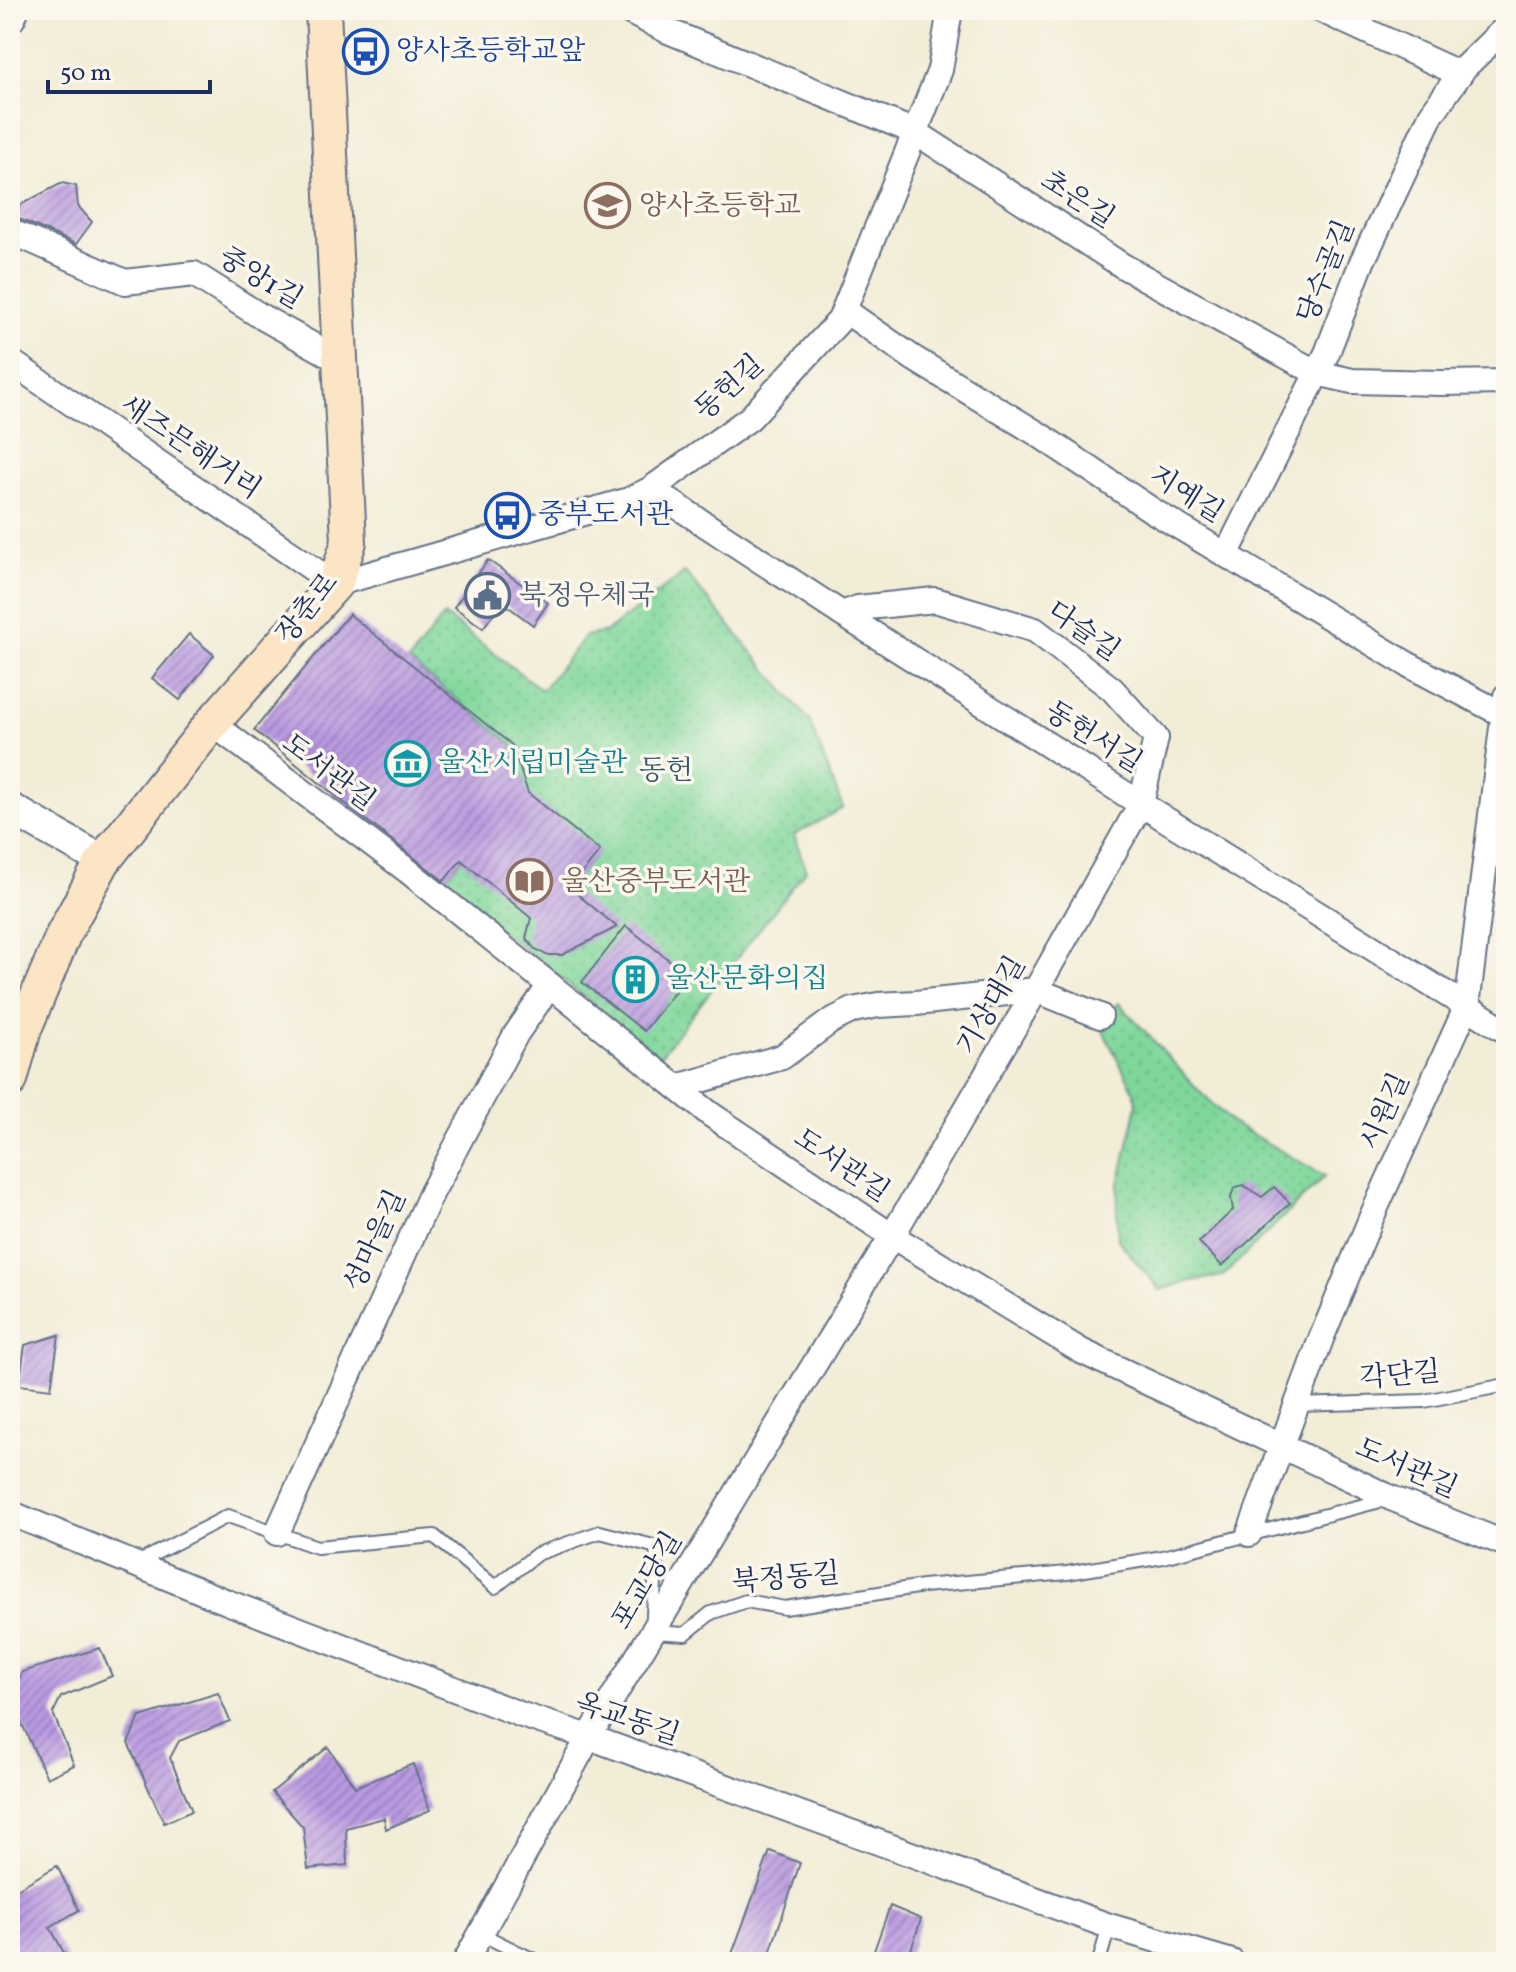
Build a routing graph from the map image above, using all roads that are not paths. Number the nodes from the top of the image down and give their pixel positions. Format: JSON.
{"nodes":[{"id":1,"x":13,"y":10,"type":"edge"},
{"id":2,"x":323,"y":10,"type":"edge"},
{"id":3,"x":626,"y":10,"type":"edge"},
{"id":4,"x":950,"y":10,"type":"edge"},
{"id":5,"x":1321,"y":10,"type":"edge"},
{"id":6,"x":10,"y":17,"type":"edge"},
{"id":7,"x":1506,"y":27,"type":"edge"},
{"id":8,"x":1460,"y":74,"type":"junction"},
{"id":9,"x":915,"y":132,"type":"junction"},
{"id":10,"x":10,"y":231,"type":"edge"},
{"id":11,"x":844,"y":310,"type":"junction"},
{"id":12,"x":339,"y":360,"type":"junction"},
{"id":13,"x":10,"y":361,"type":"edge"},
{"id":14,"x":1317,"y":373,"type":"junction"},
{"id":15,"x":1506,"y":382,"type":"edge"},
{"id":16,"x":651,"y":489,"type":"junction"},
{"id":17,"x":1226,"y":555,"type":"junction"},
{"id":18,"x":335,"y":584,"type":"junction"},
{"id":19,"x":842,"y":614,"type":"junction"},
{"id":20,"x":1505,"y":709,"type":"edge"},
{"id":21,"x":212,"y":723,"type":"junction"},
{"id":22,"x":1496,"y":779,"type":"junction"},
{"id":23,"x":1141,"y":804,"type":"junction"},
{"id":24,"x":10,"y":808,"type":"edge"},
{"id":25,"x":1506,"y":809,"type":"edge"},
{"id":26,"x":103,"y":861,"type":"junction"},
{"id":27,"x":550,"y":985,"type":"junction"},
{"id":28,"x":1036,"y":990,"type":"junction"},
{"id":29,"x":1467,"y":1006,"type":"junction"},
{"id":30,"x":1100,"y":1016,"type":"dead end"},
{"id":31,"x":1506,"y":1031,"type":"edge"},
{"id":32,"x":10,"y":1080,"type":"edge"},
{"id":33,"x":677,"y":1087,"type":"junction"},
{"id":34,"x":892,"y":1236,"type":"junction"},
{"id":35,"x":1506,"y":1385,"type":"edge"},
{"id":36,"x":1297,"y":1405,"type":"junction"},
{"id":37,"x":1282,"y":1446,"type":"junction"},
{"id":38,"x":1391,"y":1498,"type":"junction"},
{"id":39,"x":10,"y":1513,"type":"edge"},
{"id":40,"x":277,"y":1533,"type":"junction"},
{"id":41,"x":1249,"y":1534,"type":"junction"},
{"id":42,"x":1506,"y":1544,"type":"edge"},
{"id":43,"x":134,"y":1564,"type":"junction"},
{"id":44,"x":652,"y":1632,"type":"junction"},
{"id":45,"x":589,"y":1737,"type":"junction"},
{"id":46,"x":1109,"y":1926,"type":"junction"},
{"id":47,"x":481,"y":1934,"type":"junction"},
{"id":48,"x":465,"y":1962,"type":"edge"},
{"id":49,"x":538,"y":1962,"type":"edge"},
{"id":50,"x":1099,"y":1962,"type":"edge"},
{"id":51,"x":1232,"y":1962,"type":"edge"}],
"edges":[{"from":1,"to":6,"type":"street"},
{"from":2,"to":12,"type":"main road","name":"장춘로"},
{"from":3,"to":9,"type":"street","name":"초은길"},
{"from":4,"to":9,"type":"street","name":"동헌길"},
{"from":5,"to":8,"type":"street"},
{"from":7,"to":8,"type":"street","name":"당수골길"},
{"from":8,"to":14,"type":"street","name":"당수골길"},
{"from":9,"to":11,"type":"street","name":"동헌길"},
{"from":9,"to":14,"type":"street","name":"초은길"},
{"from":10,"to":12,"type":"street","name":"중앙1길"},
{"from":11,"to":16,"type":"street","name":"동헌길"},
{"from":11,"to":17,"type":"street","name":"지예길"},
{"from":12,"to":18,"type":"main road","name":"장춘로"},
{"from":13,"to":18,"type":"street","name":"새즈믄해거리"},
{"from":14,"to":15,"type":"street","name":"초은길"},
{"from":14,"to":17,"type":"street","name":"당수골길"},
{"from":16,"to":18,"type":"street","name":"동헌길"},
{"from":16,"to":19,"type":"street","name":"동헌서길"},
{"from":17,"to":20,"type":"street","name":"지예길"},
{"from":18,"to":21,"type":"main road","name":"장춘로"},
{"from":19,"to":23,"type":"street","name":"동헌서길"},
{"from":19,"to":23,"type":"street","name":"다슬길"},
{"from":20,"to":22,"type":"street","name":"시원길"},
{"from":21,"to":26,"type":"main road","name":"장춘로"},
{"from":21,"to":27,"type":"street","name":"도서관길"},
{"from":22,"to":25,"type":"street"},
{"from":22,"to":29,"type":"street","name":"시원길"},
{"from":23,"to":28,"type":"street","name":"기상대길"},
{"from":23,"to":29,"type":"street","name":"동헌서길"},
{"from":24,"to":26,"type":"street"},
{"from":26,"to":32,"type":"main road","name":"장춘로"},
{"from":27,"to":33,"type":"street","name":"도서관길"},
{"from":27,"to":40,"type":"street","name":"성마을길"},
{"from":28,"to":30,"type":"street"},
{"from":28,"to":33,"type":"street"},
{"from":28,"to":34,"type":"street","name":"기상대길"},
{"from":29,"to":31,"type":"street","name":"동헌서길"},
{"from":29,"to":36,"type":"street","name":"시원길"},
{"from":33,"to":34,"type":"street","name":"도서관길"},
{"from":34,"to":37,"type":"street","name":"도서관길"},
{"from":34,"to":44,"type":"street","name":"포교당길"},
{"from":35,"to":36,"type":"lane","name":"각단길"},
{"from":36,"to":37,"type":"street","name":"시원길"},
{"from":37,"to":38,"type":"street","name":"도서관길"},
{"from":37,"to":41,"type":"street","name":"시원길"},
{"from":38,"to":41,"type":"lane","name":"북정동길"},
{"from":38,"to":42,"type":"street","name":"도서관길"},
{"from":39,"to":43,"type":"street","name":"옥교동길"},
{"from":40,"to":43,"type":"lane"},
{"from":40,"to":44,"type":"lane"},
{"from":41,"to":44,"type":"lane","name":"북정동길"},
{"from":43,"to":45,"type":"street","name":"옥교동길"},
{"from":44,"to":45,"type":"street","name":"포교당길"},
{"from":45,"to":46,"type":"street","name":"옥교동길"},
{"from":45,"to":47,"type":"street","name":"포교당길"},
{"from":46,"to":50,"type":"lane"},
{"from":46,"to":51,"type":"street","name":"옥교동길"},
{"from":47,"to":48,"type":"street","name":"포교당길"},
{"from":47,"to":49,"type":"lane"}]}
